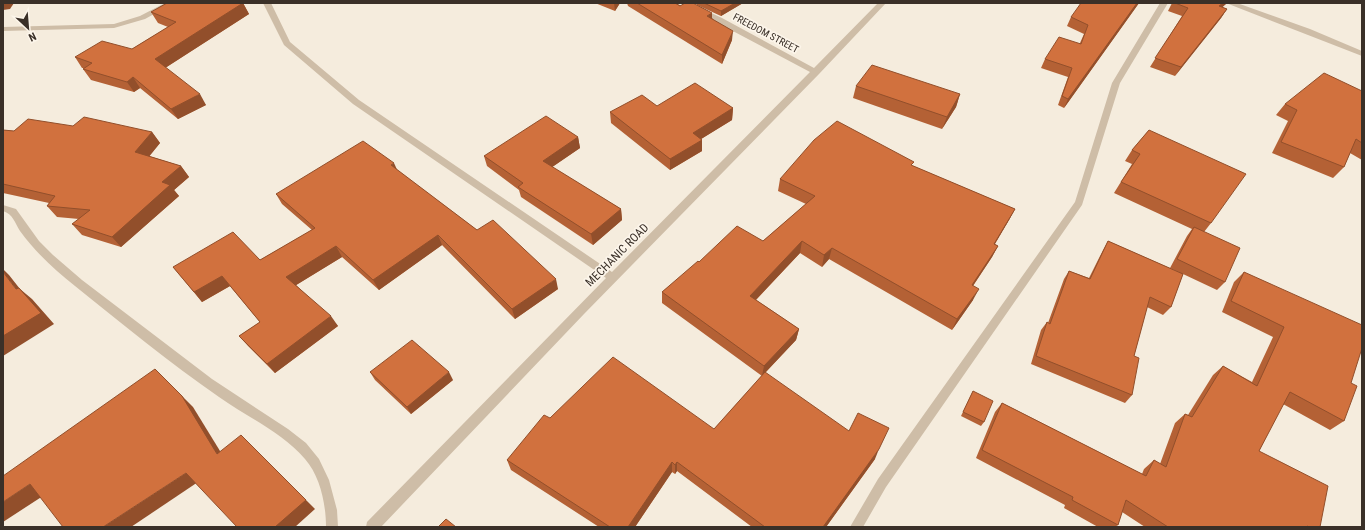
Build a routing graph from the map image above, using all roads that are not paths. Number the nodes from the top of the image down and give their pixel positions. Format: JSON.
{"nodes":[{"id":1,"x":170,"y":3,"type":"edge"},
{"id":2,"x":267,"y":3,"type":"edge"},
{"id":3,"x":684,"y":3,"type":"edge"},
{"id":4,"x":882,"y":3,"type":"edge"},
{"id":5,"x":1164,"y":3,"type":"edge"},
{"id":6,"x":1230,"y":3,"type":"edge"},
{"id":7,"x":3,"y":30,"type":"edge"},
{"id":8,"x":1362,"y":54,"type":"edge"},
{"id":9,"x":816,"y":72,"type":"junction"},
{"id":10,"x":3,"y":208,"type":"edge"},
{"id":11,"x":613,"y":278,"type":"junction"},
{"id":12,"x":332,"y":527,"type":"edge"},
{"id":13,"x":372,"y":527,"type":"edge"},
{"id":14,"x":856,"y":527,"type":"edge"}],
"edges":[{"from":1,"to":7,"type":"street"},
{"from":2,"to":11,"type":"street"},
{"from":3,"to":9,"type":"street","name":"FREEDOM STREET"},
{"from":4,"to":9,"type":"street","name":"MECHANIC ROAD"},
{"from":5,"to":14,"type":"street"},
{"from":6,"to":8,"type":"street"},
{"from":9,"to":11,"type":"street","name":"MECHANIC ROAD"},
{"from":10,"to":12,"type":"street"},
{"from":11,"to":13,"type":"street","name":"MECHANIC ROAD"}]}
